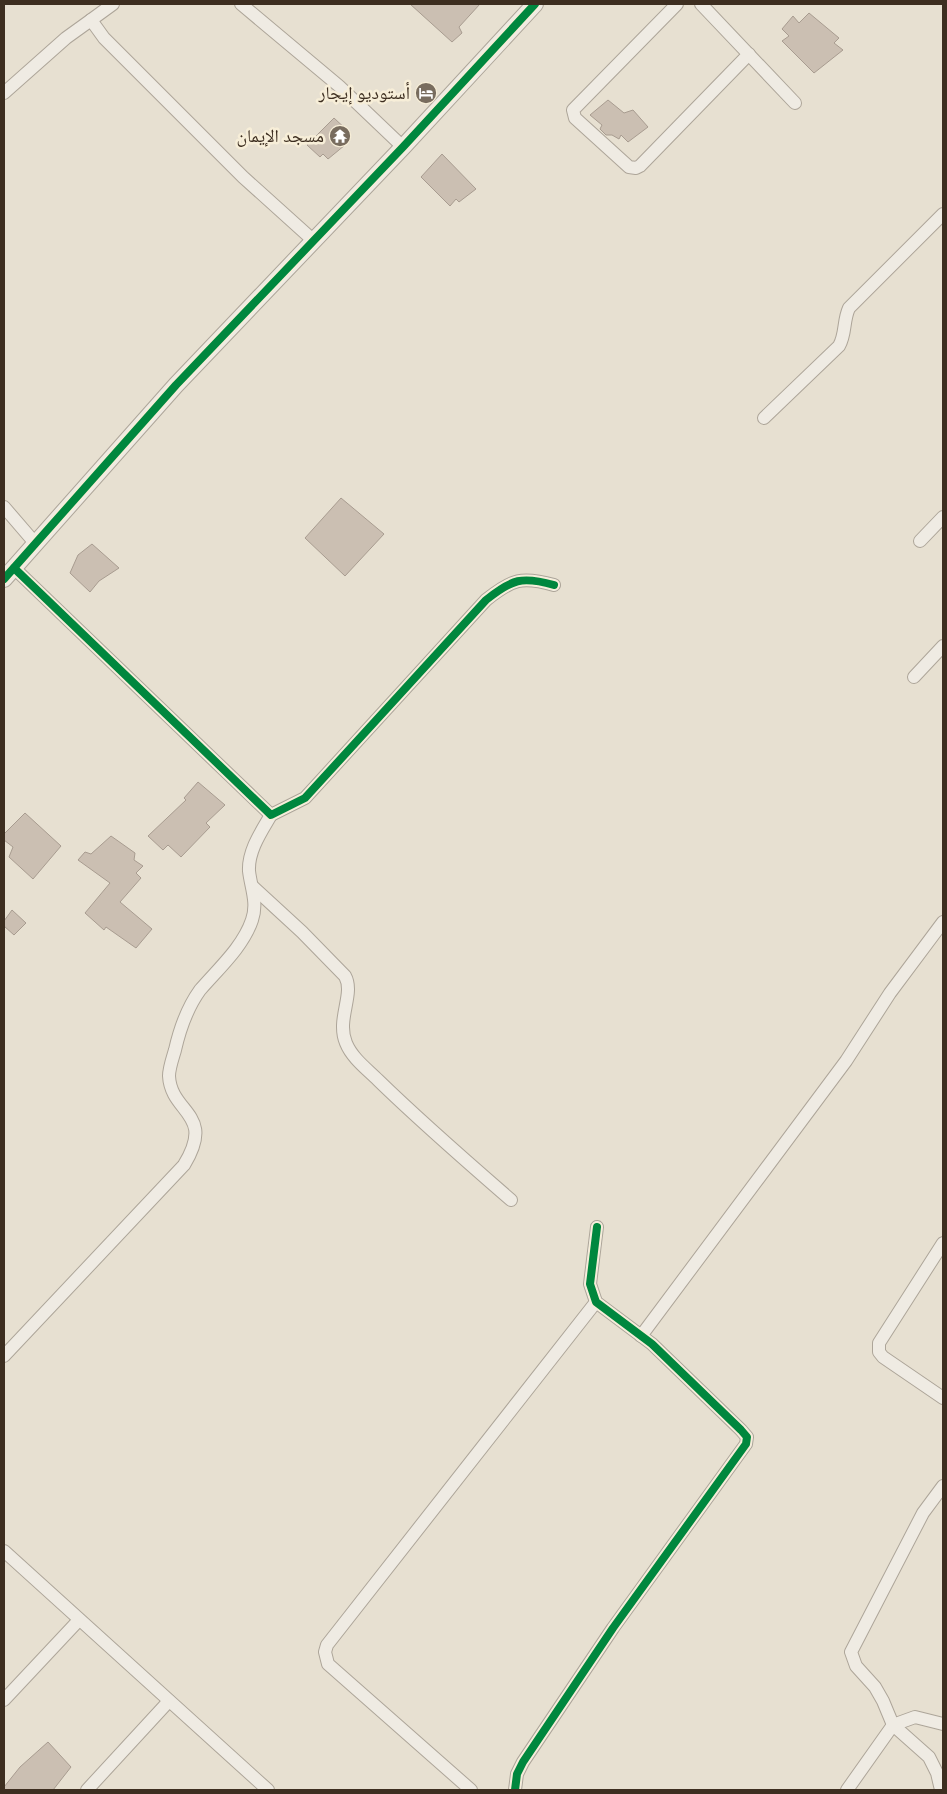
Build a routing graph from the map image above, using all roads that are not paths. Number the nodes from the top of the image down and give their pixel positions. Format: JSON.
{"nodes":[{"id":1,"x":113,"y":4,"type":"edge"},
{"id":2,"x":241,"y":4,"type":"edge"},
{"id":3,"x":535,"y":4,"type":"edge"},
{"id":4,"x":677,"y":4,"type":"edge"},
{"id":5,"x":701,"y":4,"type":"edge"},
{"id":6,"x":91,"y":20,"type":"junction"},
{"id":7,"x":749,"y":54,"type":"junction"},
{"id":8,"x":4,"y":93,"type":"edge"},
{"id":9,"x":795,"y":103,"type":"dead end"},
{"id":10,"x":403,"y":147,"type":"junction"},
{"id":11,"x":943,"y":214,"type":"edge"},
{"id":12,"x":314,"y":241,"type":"junction"},
{"id":13,"x":764,"y":418,"type":"dead end"},
{"id":14,"x":4,"y":508,"type":"edge"},
{"id":15,"x":943,"y":517,"type":"edge"},
{"id":16,"x":920,"y":541,"type":"dead end"},
{"id":17,"x":35,"y":543,"type":"junction"},
{"id":18,"x":9,"y":573,"type":"edge"},
{"id":19,"x":554,"y":586,"type":"dead end"},
{"id":20,"x":943,"y":646,"type":"edge"},
{"id":21,"x":914,"y":677,"type":"dead end"},
{"id":22,"x":271,"y":815,"type":"junction"},
{"id":23,"x":253,"y":887,"type":"junction"},
{"id":24,"x":943,"y":922,"type":"edge"},
{"id":25,"x":511,"y":1200,"type":"dead end"},
{"id":26,"x":598,"y":1227,"type":"dead end"},
{"id":27,"x":943,"y":1243,"type":"edge"},
{"id":28,"x":596,"y":1302,"type":"junction"},
{"id":29,"x":641,"y":1336,"type":"junction"},
{"id":30,"x":4,"y":1356,"type":"edge"},
{"id":31,"x":943,"y":1398,"type":"edge"},
{"id":32,"x":943,"y":1486,"type":"edge"},
{"id":33,"x":4,"y":1551,"type":"edge"},
{"id":34,"x":79,"y":1620,"type":"junction"},
{"id":35,"x":4,"y":1700,"type":"edge"},
{"id":36,"x":169,"y":1700,"type":"junction"},
{"id":37,"x":943,"y":1724,"type":"edge"},
{"id":38,"x":893,"y":1725,"type":"junction"},
{"id":39,"x":940,"y":1770,"type":"edge"},
{"id":40,"x":86,"y":1790,"type":"edge"},
{"id":41,"x":266,"y":1790,"type":"edge"},
{"id":42,"x":471,"y":1790,"type":"edge"},
{"id":43,"x":515,"y":1790,"type":"edge"},
{"id":44,"x":847,"y":1790,"type":"edge"},
{"id":45,"x":941,"y":1790,"type":"edge"}],
"edges":[{"from":1,"to":6,"type":"street"},
{"from":2,"to":10,"type":"street"},
{"from":3,"to":10,"type":"street"},
{"from":4,"to":7,"type":"street"},
{"from":5,"to":7,"type":"street"},
{"from":6,"to":8,"type":"street"},
{"from":6,"to":12,"type":"street"},
{"from":7,"to":9,"type":"street"},
{"from":10,"to":12,"type":"street"},
{"from":11,"to":13,"type":"street"},
{"from":12,"to":17,"type":"street"},
{"from":14,"to":17,"type":"street"},
{"from":15,"to":16,"type":"street"},
{"from":17,"to":18,"type":"street"},
{"from":18,"to":22,"type":"street"},
{"from":19,"to":22,"type":"street"},
{"from":20,"to":21,"type":"street"},
{"from":22,"to":23,"type":"street"},
{"from":23,"to":25,"type":"street"},
{"from":23,"to":30,"type":"street"},
{"from":24,"to":29,"type":"street"},
{"from":26,"to":28,"type":"street"},
{"from":27,"to":31,"type":"street"},
{"from":28,"to":29,"type":"street"},
{"from":28,"to":42,"type":"street"},
{"from":29,"to":43,"type":"street"},
{"from":32,"to":38,"type":"street"},
{"from":33,"to":34,"type":"street"},
{"from":34,"to":35,"type":"street"},
{"from":34,"to":36,"type":"street"},
{"from":36,"to":40,"type":"street"},
{"from":36,"to":41,"type":"street"},
{"from":37,"to":38,"type":"street"},
{"from":38,"to":39,"type":"street"},
{"from":38,"to":44,"type":"street"},
{"from":39,"to":45,"type":"street"}]}
